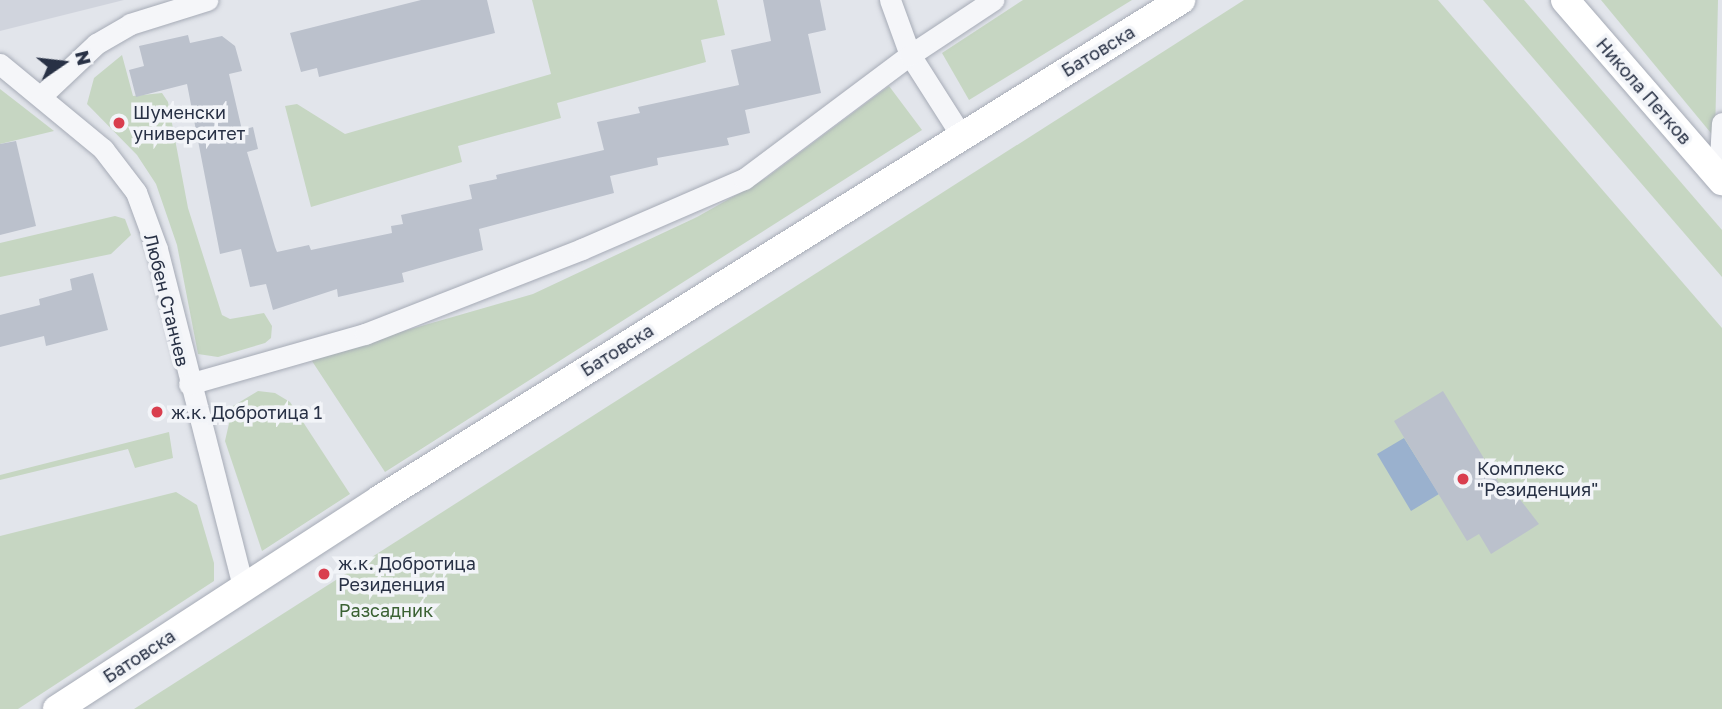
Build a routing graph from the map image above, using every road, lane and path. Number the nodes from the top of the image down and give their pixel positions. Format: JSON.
{"nodes":[{"id":1,"x":207,"y":0,"type":"edge"},
{"id":2,"x":890,"y":0,"type":"edge"},
{"id":3,"x":993,"y":0,"type":"edge"},
{"id":4,"x":1181,"y":0,"type":"edge"},
{"id":5,"x":1565,"y":0,"type":"edge"},
{"id":6,"x":910,"y":55,"type":"junction"},
{"id":7,"x":0,"y":64,"type":"edge"},
{"id":8,"x":41,"y":96,"type":"junction"},
{"id":9,"x":1722,"y":123,"type":"edge"},
{"id":10,"x":961,"y":135,"type":"junction"},
{"id":11,"x":1721,"y":180,"type":"edge"},
{"id":12,"x":189,"y":384,"type":"junction"},
{"id":13,"x":244,"y":590,"type":"junction"},
{"id":14,"x":57,"y":709,"type":"edge"}],
"edges":[{"from":1,"to":8,"type":"street"},
{"from":2,"to":6,"type":"street"},
{"from":3,"to":6,"type":"street"},
{"from":4,"to":10,"type":"street","name":"Батовска"},
{"from":5,"to":11,"type":"street","name":"Никола Петков"},
{"from":6,"to":10,"type":"street"},
{"from":6,"to":12,"type":"street"},
{"from":7,"to":8,"type":"street","name":"Любен Станчев"},
{"from":8,"to":12,"type":"street","name":"Любен Станчев"},
{"from":9,"to":11,"type":"street"},
{"from":10,"to":13,"type":"street","name":"Батовска"},
{"from":12,"to":13,"type":"street","name":"Любен Станчев"},
{"from":13,"to":14,"type":"street","name":"Батовска"}]}
